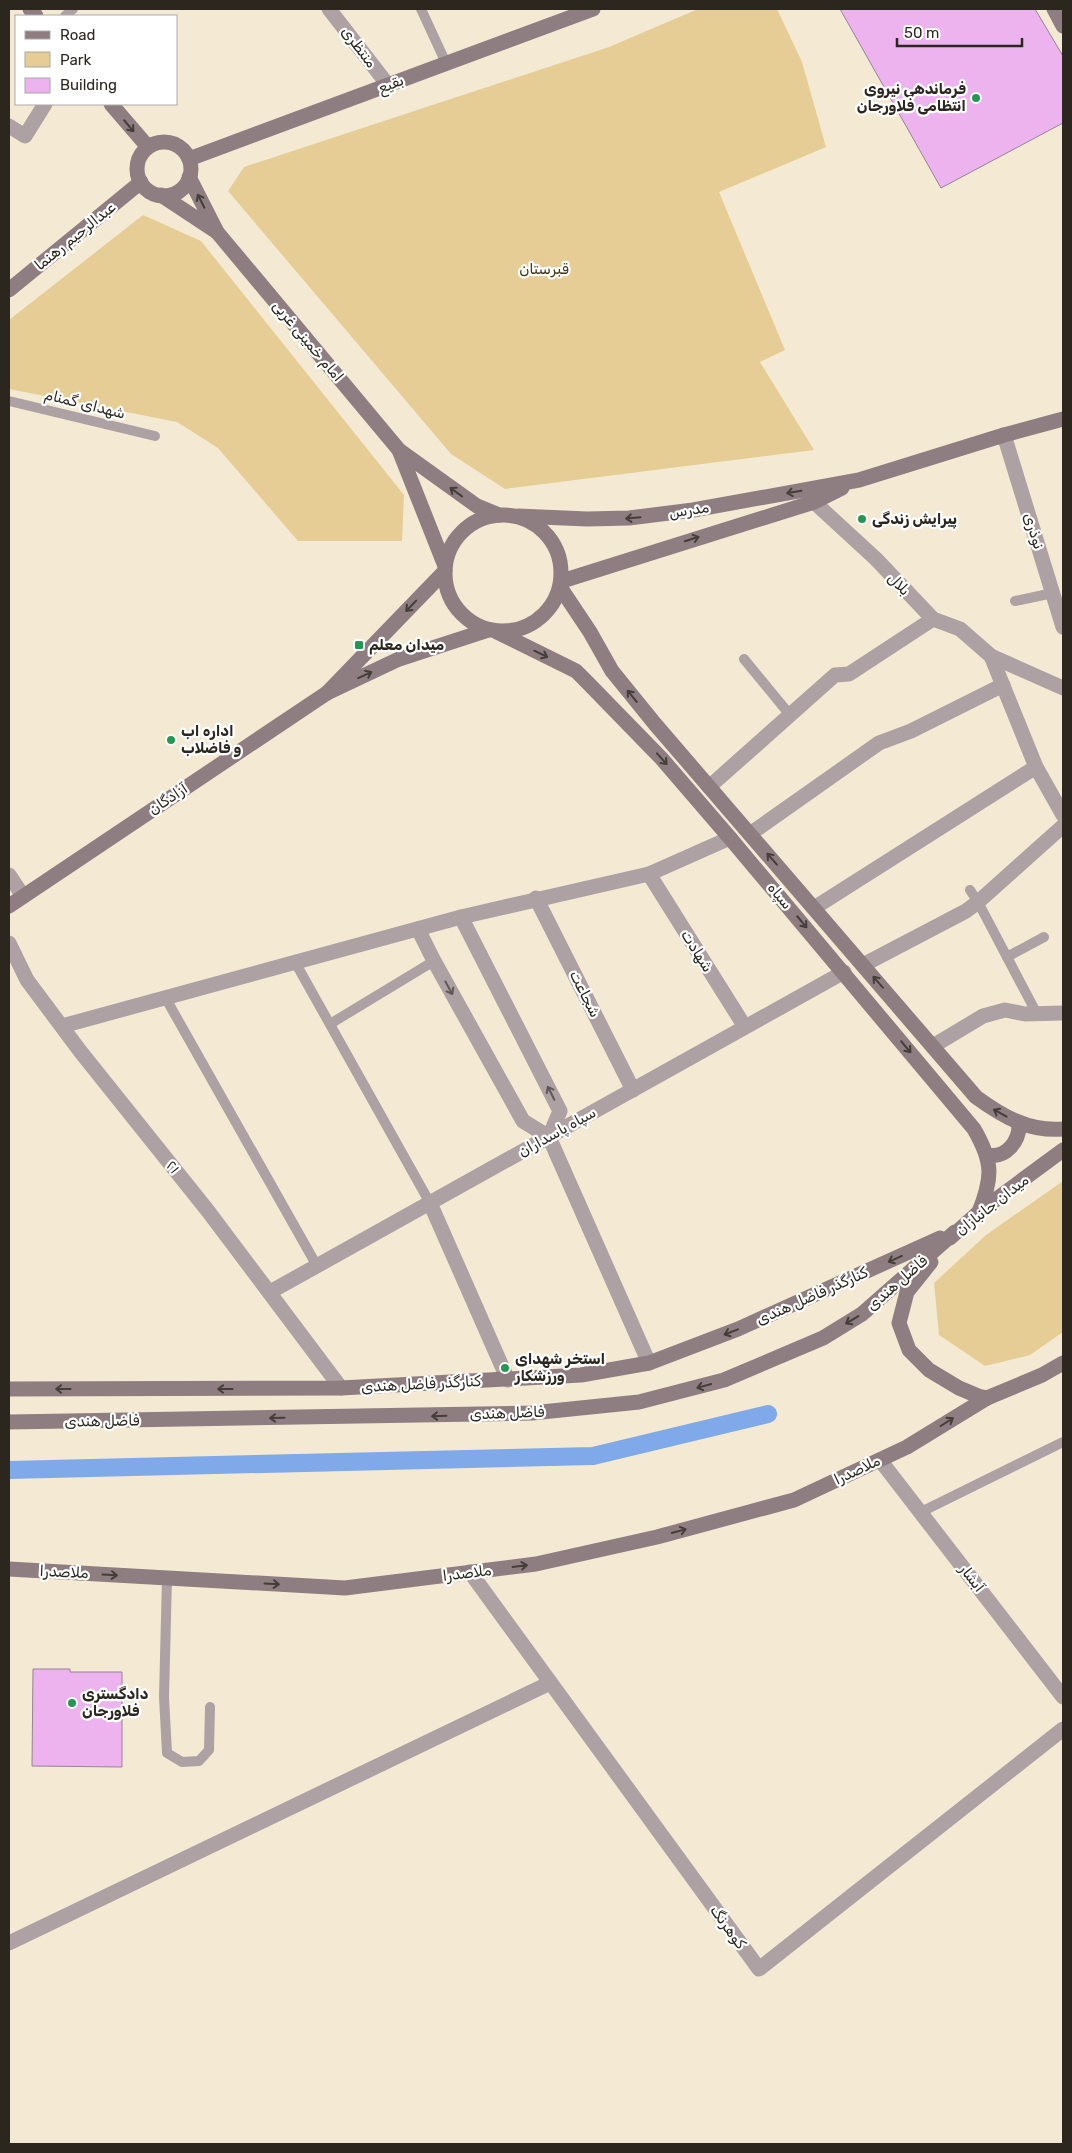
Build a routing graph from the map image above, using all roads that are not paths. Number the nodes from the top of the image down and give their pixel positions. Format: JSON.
{"nodes":[{"id":1,"x":330,"y":9,"type":"edge"},
{"id":2,"x":421,"y":9,"type":"edge"},
{"id":3,"x":593,"y":9,"type":"edge"},
{"id":4,"x":1054,"y":9,"type":"edge"},
{"id":5,"x":566,"y":13,"type":"edge"},
{"id":6,"x":1063,"y":26,"type":"edge"},
{"id":7,"x":446,"y":64,"type":"junction"},
{"id":8,"x":388,"y":85,"type":"junction"},
{"id":9,"x":44,"y":105,"type":"edge"},
{"id":10,"x":112,"y":105,"type":"edge"},
{"id":11,"x":9,"y":126,"type":"edge"},
{"id":12,"x":148,"y":147,"type":"junction"},
{"id":13,"x":189,"y":159,"type":"junction"},
{"id":14,"x":190,"y":177,"type":"junction"},
{"id":15,"x":141,"y":182,"type":"junction"},
{"id":16,"x":161,"y":195,"type":"junction"},
{"id":17,"x":217,"y":232,"type":"junction"},
{"id":18,"x":9,"y":290,"type":"edge"},
{"id":19,"x":9,"y":400,"type":"edge"},
{"id":20,"x":1063,"y":419,"type":"edge"},
{"id":21,"x":1004,"y":435,"type":"junction"},
{"id":22,"x":155,"y":436,"type":"dead end"},
{"id":23,"x":399,"y":450,"type":"junction"},
{"id":24,"x":859,"y":480,"type":"junction"},
{"id":25,"x":814,"y":502,"type":"junction"},
{"id":26,"x":499,"y":515,"type":"junction"},
{"id":27,"x":518,"y":516,"type":"junction"},
{"id":28,"x":445,"y":569,"type":"junction"},
{"id":29,"x":561,"y":584,"type":"junction"},
{"id":30,"x":1053,"y":593,"type":"junction"},
{"id":31,"x":1016,"y":601,"type":"dead end"},
{"id":32,"x":933,"y":619,"type":"junction"},
{"id":33,"x":1062,"y":619,"type":"edge"},
{"id":34,"x":493,"y":631,"type":"junction"},
{"id":35,"x":991,"y":656,"type":"junction"},
{"id":36,"x":744,"y":659,"type":"dead end"},
{"id":37,"x":1003,"y":685,"type":"junction"},
{"id":38,"x":1063,"y":688,"type":"edge"},
{"id":39,"x":327,"y":692,"type":"junction"},
{"id":40,"x":790,"y":715,"type":"junction"},
{"id":41,"x":1036,"y":767,"type":"junction"},
{"id":42,"x":709,"y":787,"type":"junction"},
{"id":43,"x":1063,"y":815,"type":"edge"},
{"id":44,"x":1063,"y":826,"type":"edge"},
{"id":45,"x":750,"y":834,"type":"junction"},
{"id":46,"x":730,"y":838,"type":"junction"},
{"id":47,"x":649,"y":874,"type":"junction"},
{"id":48,"x":9,"y":875,"type":"edge"},
{"id":49,"x":16,"y":896,"type":"edge"},
{"id":50,"x":974,"y":896,"type":"junction"},
{"id":51,"x":536,"y":898,"type":"junction"},
{"id":52,"x":9,"y":906,"type":"edge"},
{"id":53,"x":814,"y":908,"type":"junction"},
{"id":54,"x":461,"y":917,"type":"junction"},
{"id":55,"x":418,"y":929,"type":"junction"},
{"id":56,"x":1044,"y":937,"type":"dead end"},
{"id":57,"x":9,"y":943,"type":"edge"},
{"id":58,"x":1007,"y":957,"type":"junction"},
{"id":59,"x":434,"y":961,"type":"junction"},
{"id":60,"x":295,"y":962,"type":"junction"},
{"id":61,"x":863,"y":965,"type":"junction"},
{"id":62,"x":844,"y":972,"type":"junction"},
{"id":63,"x":165,"y":997,"type":"junction"},
{"id":64,"x":1063,"y":1013,"type":"edge"},
{"id":65,"x":1037,"y":1014,"type":"junction"},
{"id":66,"x":330,"y":1024,"type":"junction"},
{"id":67,"x":62,"y":1026,"type":"junction"},
{"id":68,"x":745,"y":1027,"type":"junction"},
{"id":69,"x":933,"y":1046,"type":"junction"},
{"id":70,"x":634,"y":1090,"type":"junction"},
{"id":71,"x":1019,"y":1123,"type":"junction"},
{"id":72,"x":1063,"y":1129,"type":"edge"},
{"id":73,"x":549,"y":1137,"type":"junction"},
{"id":74,"x":1063,"y":1150,"type":"edge"},
{"id":75,"x":987,"y":1155,"type":"junction"},
{"id":76,"x":430,"y":1203,"type":"junction"},
{"id":77,"x":980,"y":1212,"type":"junction"},
{"id":78,"x":956,"y":1232,"type":"junction"},
{"id":79,"x":317,"y":1266,"type":"junction"},
{"id":80,"x":270,"y":1292,"type":"junction"},
{"id":81,"x":649,"y":1363,"type":"junction"},
{"id":82,"x":1063,"y":1363,"type":"edge"},
{"id":83,"x":508,"y":1380,"type":"junction"},
{"id":84,"x":341,"y":1388,"type":"junction"},
{"id":85,"x":9,"y":1390,"type":"edge"},
{"id":86,"x":987,"y":1398,"type":"junction"},
{"id":87,"x":9,"y":1422,"type":"edge"},
{"id":88,"x":1063,"y":1442,"type":"edge"},
{"id":89,"x":880,"y":1460,"type":"junction"},
{"id":90,"x":921,"y":1512,"type":"junction"},
{"id":91,"x":9,"y":1568,"type":"edge"},
{"id":92,"x":470,"y":1572,"type":"junction"},
{"id":93,"x":166,"y":1578,"type":"junction"},
{"id":94,"x":550,"y":1682,"type":"junction"},
{"id":95,"x":1063,"y":1697,"type":"edge"},
{"id":96,"x":210,"y":1707,"type":"dead end"},
{"id":97,"x":1062,"y":1733,"type":"edge"},
{"id":98,"x":9,"y":1943,"type":"edge"}],
"edges":[{"from":1,"to":8,"type":"street","name":"منتظری"},
{"from":2,"to":7,"type":"lane"},
{"from":3,"to":5,"type":"main road","name":"بقیع"},
{"from":4,"to":6,"type":"main road"},
{"from":5,"to":7,"type":"main road","name":"بقیع"},
{"from":7,"to":8,"type":"main road","name":"بقیع"},
{"from":8,"to":13,"type":"main road","name":"بقیع"},
{"from":9,"to":11,"type":"street"},
{"from":10,"to":12,"type":"main road","one_way":true},
{"from":12,"to":13,"type":"main road"},
{"from":12,"to":15,"type":"main road"},
{"from":13,"to":14,"type":"main road"},
{"from":14,"to":16,"type":"main road"},
{"from":17,"to":14,"type":"main road","name":"امام خمینی غربی","one_way":true},
{"from":15,"to":16,"type":"main road"},
{"from":15,"to":18,"type":"main road","name":"عبدالرحیم رهنما"},
{"from":16,"to":17,"type":"main road","name":"امام خمینی غربی"},
{"from":17,"to":23,"type":"main road","name":"امام خمینی غربی"},
{"from":19,"to":22,"type":"lane","name":"شهدای گمنام"},
{"from":20,"to":21,"type":"main road","name":"مدرس"},
{"from":21,"to":24,"type":"main road","name":"مدرس"},
{"from":21,"to":30,"type":"street","name":"نوذری"},
{"from":26,"to":23,"type":"main road","name":"امام خمینی غربی","one_way":true},
{"from":23,"to":28,"type":"main road","name":"امام خمینی غربی"},
{"from":24,"to":25,"type":"main road","name":"مدرس"},
{"from":24,"to":27,"type":"main road","name":"مدرس","one_way":true},
{"from":29,"to":25,"type":"main road","name":"مدرس","one_way":true},
{"from":25,"to":32,"type":"street","name":"بلال"},
{"from":26,"to":27,"type":"main road"},
{"from":26,"to":28,"type":"main road"},
{"from":27,"to":29,"type":"main road"},
{"from":28,"to":34,"type":"main road"},
{"from":28,"to":39,"type":"main road","one_way":true},
{"from":29,"to":34,"type":"main road"},
{"from":42,"to":29,"type":"main road","name":"سپاه","one_way":true},
{"from":30,"to":31,"type":"lane"},
{"from":30,"to":33,"type":"street","name":"نوذری"},
{"from":32,"to":35,"type":"street","name":"بلال"},
{"from":32,"to":40,"type":"street"},
{"from":39,"to":34,"type":"main road","one_way":true},
{"from":34,"to":46,"type":"main road","name":"سپاه","one_way":true},
{"from":35,"to":37,"type":"street","name":"بلال"},
{"from":35,"to":38,"type":"street","name":"بلال"},
{"from":36,"to":40,"type":"lane"},
{"from":37,"to":41,"type":"street","name":"بلال"},
{"from":37,"to":45,"type":"street"},
{"from":39,"to":49,"type":"main road","name":"آزادگان"},
{"from":40,"to":42,"type":"street"},
{"from":41,"to":43,"type":"street","name":"بلال"},
{"from":41,"to":53,"type":"street"},
{"from":42,"to":45,"type":"main road","name":"سپاه"},
{"from":44,"to":50,"type":"street"},
{"from":53,"to":45,"type":"main road","name":"سپاه","one_way":true},
{"from":46,"to":47,"type":"street"},
{"from":46,"to":62,"type":"main road","name":"سپاه","one_way":true},
{"from":47,"to":51,"type":"street"},
{"from":47,"to":68,"type":"street","name":"شهادت"},
{"from":48,"to":49,"type":"street"},
{"from":49,"to":52,"type":"main road","name":"آزادگان"},
{"from":50,"to":58,"type":"lane"},
{"from":50,"to":61,"type":"street"},
{"from":51,"to":54,"type":"street"},
{"from":51,"to":70,"type":"street","name":"شجاعت"},
{"from":53,"to":61,"type":"main road","name":"سپاه"},
{"from":54,"to":55,"type":"street"},
{"from":73,"to":54,"type":"street","one_way":true},
{"from":55,"to":59,"type":"street"},
{"from":55,"to":60,"type":"street"},
{"from":56,"to":58,"type":"lane"},
{"from":57,"to":67,"type":"street","name":"۲۱"},
{"from":58,"to":65,"type":"lane"},
{"from":59,"to":66,"type":"lane"},
{"from":59,"to":73,"type":"street","one_way":true},
{"from":60,"to":63,"type":"street"},
{"from":60,"to":66,"type":"lane"},
{"from":69,"to":61,"type":"main road","name":"سپاه","one_way":true},
{"from":62,"to":68,"type":"street","name":"سپاه پاسداران"},
{"from":62,"to":75,"type":"main road","name":"سپاه","one_way":true},
{"from":63,"to":67,"type":"street"},
{"from":63,"to":79,"type":"lane"},
{"from":64,"to":65,"type":"street"},
{"from":65,"to":69,"type":"street"},
{"from":66,"to":76,"type":"lane"},
{"from":67,"to":80,"type":"street","name":"۲۱"},
{"from":68,"to":70,"type":"street","name":"سپاه پاسداران"},
{"from":71,"to":69,"type":"main road","name":"سپاه","one_way":true},
{"from":70,"to":73,"type":"street","name":"سپاه پاسداران"},
{"from":71,"to":72,"type":"main road","name":"سپاه"},
{"from":71,"to":75,"type":"main road"},
{"from":73,"to":76,"type":"street","name":"سپاه پاسداران"},
{"from":73,"to":81,"type":"street"},
{"from":74,"to":77,"type":"main road","name":"میدان جانبازان"},
{"from":75,"to":77,"type":"main road","name":"سپاه"},
{"from":76,"to":79,"type":"street","name":"سپاه پاسداران"},
{"from":76,"to":83,"type":"street"},
{"from":77,"to":78,"type":"main road","name":"میدان جانبازان"},
{"from":78,"to":81,"type":"main road","name":"کنارگذر فاضل هندی","one_way":true},
{"from":78,"to":86,"type":"main road","name":"میدان جانبازان"},
{"from":78,"to":87,"type":"main road","name":"فاضل هندی","one_way":true},
{"from":79,"to":80,"type":"street","name":"سپاه پاسداران"},
{"from":80,"to":84,"type":"street","name":"۲۱"},
{"from":81,"to":83,"type":"main road","name":"کنارگذر فاضل هندی"},
{"from":82,"to":86,"type":"main road"},
{"from":83,"to":84,"type":"main road","name":"کنارگذر فاضل هندی"},
{"from":84,"to":85,"type":"main road","name":"کنارگذر فاضل هندی","one_way":true},
{"from":89,"to":86,"type":"main road","name":"ملاصدرا","one_way":true},
{"from":88,"to":90,"type":"lane"},
{"from":89,"to":90,"type":"street","name":"آبشار"},
{"from":92,"to":89,"type":"main road","name":"ملاصدرا","one_way":true},
{"from":90,"to":95,"type":"street","name":"آبشار"},
{"from":91,"to":93,"type":"main road","name":"ملاصدرا","one_way":true},
{"from":93,"to":92,"type":"main road","name":"ملاصدرا","one_way":true},
{"from":92,"to":94,"type":"street","name":"کوهرنگ"},
{"from":93,"to":96,"type":"lane"},
{"from":94,"to":97,"type":"street","name":"کوهرنگ"},
{"from":94,"to":98,"type":"street"}]}
